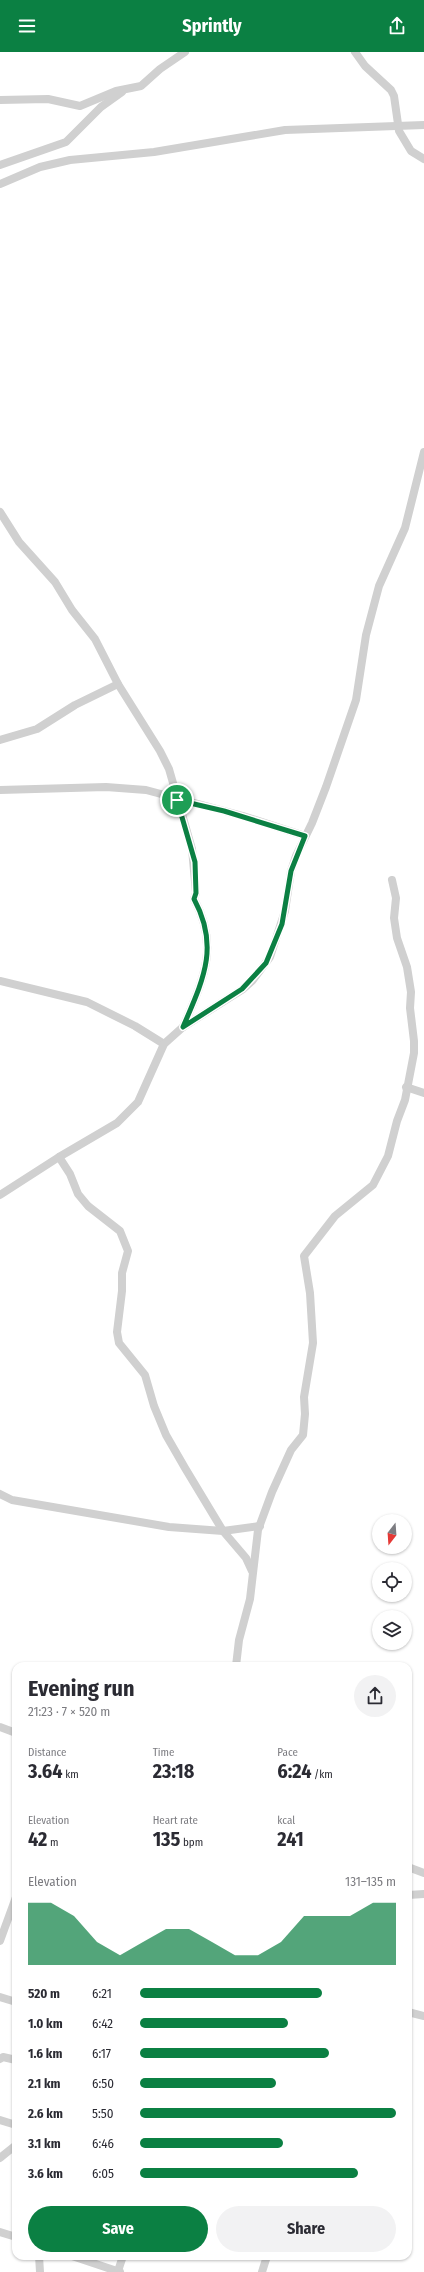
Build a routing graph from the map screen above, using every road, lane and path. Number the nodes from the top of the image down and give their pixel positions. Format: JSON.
{"nodes":[{"id":1,"x":185,"y":52,"type":"edge"},
{"id":2,"x":355,"y":52,"type":"edge"},
{"id":3,"x":125,"y":90,"type":"junction"},
{"id":4,"x":0,"y":100,"type":"edge"},
{"id":5,"x":424,"y":125,"type":"edge"},
{"id":6,"x":398,"y":126,"type":"junction"},
{"id":7,"x":424,"y":159,"type":"edge"},
{"id":8,"x":0,"y":165,"type":"edge"},
{"id":9,"x":0,"y":184,"type":"edge"},
{"id":10,"x":424,"y":452,"type":"edge"},
{"id":11,"x":0,"y":512,"type":"edge"},
{"id":12,"x":118,"y":684,"type":"junction"},
{"id":13,"x":0,"y":740,"type":"edge"},
{"id":14,"x":0,"y":790,"type":"edge"},
{"id":15,"x":177,"y":800,"type":"junction"},
{"id":16,"x":305,"y":836,"type":"junction"},
{"id":17,"x":392,"y":880,"type":"dead end"},
{"id":18,"x":0,"y":981,"type":"edge"},
{"id":19,"x":183,"y":1027,"type":"junction"},
{"id":20,"x":164,"y":1044,"type":"junction"},
{"id":21,"x":406,"y":1087,"type":"junction"},
{"id":22,"x":421,"y":1093,"type":"edge"},
{"id":23,"x":405,"y":1100,"type":"junction"},
{"id":24,"x":59,"y":1157,"type":"junction"},
{"id":25,"x":0,"y":1193,"type":"edge"},
{"id":26,"x":0,"y":1494,"type":"edge"},
{"id":27,"x":260,"y":1526,"type":"junction"},
{"id":28,"x":223,"y":1531,"type":"junction"},
{"id":29,"x":252,"y":1571,"type":"junction"},
{"id":30,"x":236,"y":1662,"type":"edge"},
{"id":31,"x":0,"y":1727,"type":"edge"},
{"id":32,"x":12,"y":1732,"type":"edge"},
{"id":33,"x":412,"y":1869,"type":"edge"},
{"id":34,"x":424,"y":1873,"type":"edge"},
{"id":35,"x":412,"y":1894,"type":"edge"},
{"id":36,"x":424,"y":1894,"type":"edge"},
{"id":37,"x":12,"y":1908,"type":"edge"},
{"id":38,"x":0,"y":1941,"type":"edge"},
{"id":39,"x":0,"y":1997,"type":"edge"},
{"id":40,"x":12,"y":2001,"type":"edge"},
{"id":41,"x":412,"y":2013,"type":"edge"},
{"id":42,"x":424,"y":2016,"type":"edge"},
{"id":43,"x":0,"y":2058,"type":"edge"},
{"id":44,"x":12,"y":2059,"type":"edge"},
{"id":45,"x":0,"y":2120,"type":"edge"},
{"id":46,"x":12,"y":2124,"type":"edge"},
{"id":47,"x":12,"y":2148,"type":"edge"},
{"id":48,"x":0,"y":2158,"type":"edge"},
{"id":49,"x":0,"y":2232,"type":"edge"},
{"id":50,"x":12,"y":2236,"type":"edge"},
{"id":51,"x":39,"y":2260,"type":"edge"},
{"id":52,"x":84,"y":2260,"type":"edge"},
{"id":53,"x":122,"y":2260,"type":"edge"},
{"id":54,"x":266,"y":2260,"type":"edge"},
{"id":55,"x":40,"y":2272,"type":"edge"},
{"id":56,"x":119,"y":2272,"type":"edge"},
{"id":57,"x":262,"y":2272,"type":"edge"}],
"edges":[{"from":1,"to":3,"type":"street"},
{"from":2,"to":6,"type":"street"},
{"from":3,"to":4,"type":"street"},
{"from":3,"to":8,"type":"street"},
{"from":5,"to":6,"type":"street"},
{"from":6,"to":7,"type":"street"},
{"from":6,"to":9,"type":"street"},
{"from":10,"to":16,"type":"street"},
{"from":11,"to":12,"type":"street"},
{"from":12,"to":13,"type":"street"},
{"from":12,"to":15,"type":"street"},
{"from":14,"to":15,"type":"street"},
{"from":15,"to":16,"type":"street"},
{"from":15,"to":19,"type":"street"},
{"from":16,"to":19,"type":"street"},
{"from":17,"to":21,"type":"street"},
{"from":18,"to":20,"type":"street"},
{"from":19,"to":20,"type":"street"},
{"from":20,"to":24,"type":"street"},
{"from":21,"to":22,"type":"street"},
{"from":21,"to":23,"type":"street"},
{"from":22,"to":23,"type":"street"},
{"from":23,"to":27,"type":"street"},
{"from":24,"to":25,"type":"street"},
{"from":24,"to":28,"type":"street"},
{"from":26,"to":28,"type":"street"},
{"from":27,"to":28,"type":"street"},
{"from":27,"to":29,"type":"street"},
{"from":28,"to":29,"type":"street"},
{"from":29,"to":30,"type":"street"},
{"from":31,"to":32,"type":"street"},
{"from":33,"to":34,"type":"street"},
{"from":35,"to":36,"type":"street"},
{"from":37,"to":38,"type":"street"},
{"from":39,"to":40,"type":"street"},
{"from":41,"to":42,"type":"street"},
{"from":43,"to":44,"type":"street"},
{"from":45,"to":46,"type":"street"},
{"from":47,"to":48,"type":"street"},
{"from":49,"to":50,"type":"street"},
{"from":51,"to":55,"type":"street"},
{"from":52,"to":56,"type":"street"},
{"from":53,"to":56,"type":"street"},
{"from":54,"to":57,"type":"street"}]}
